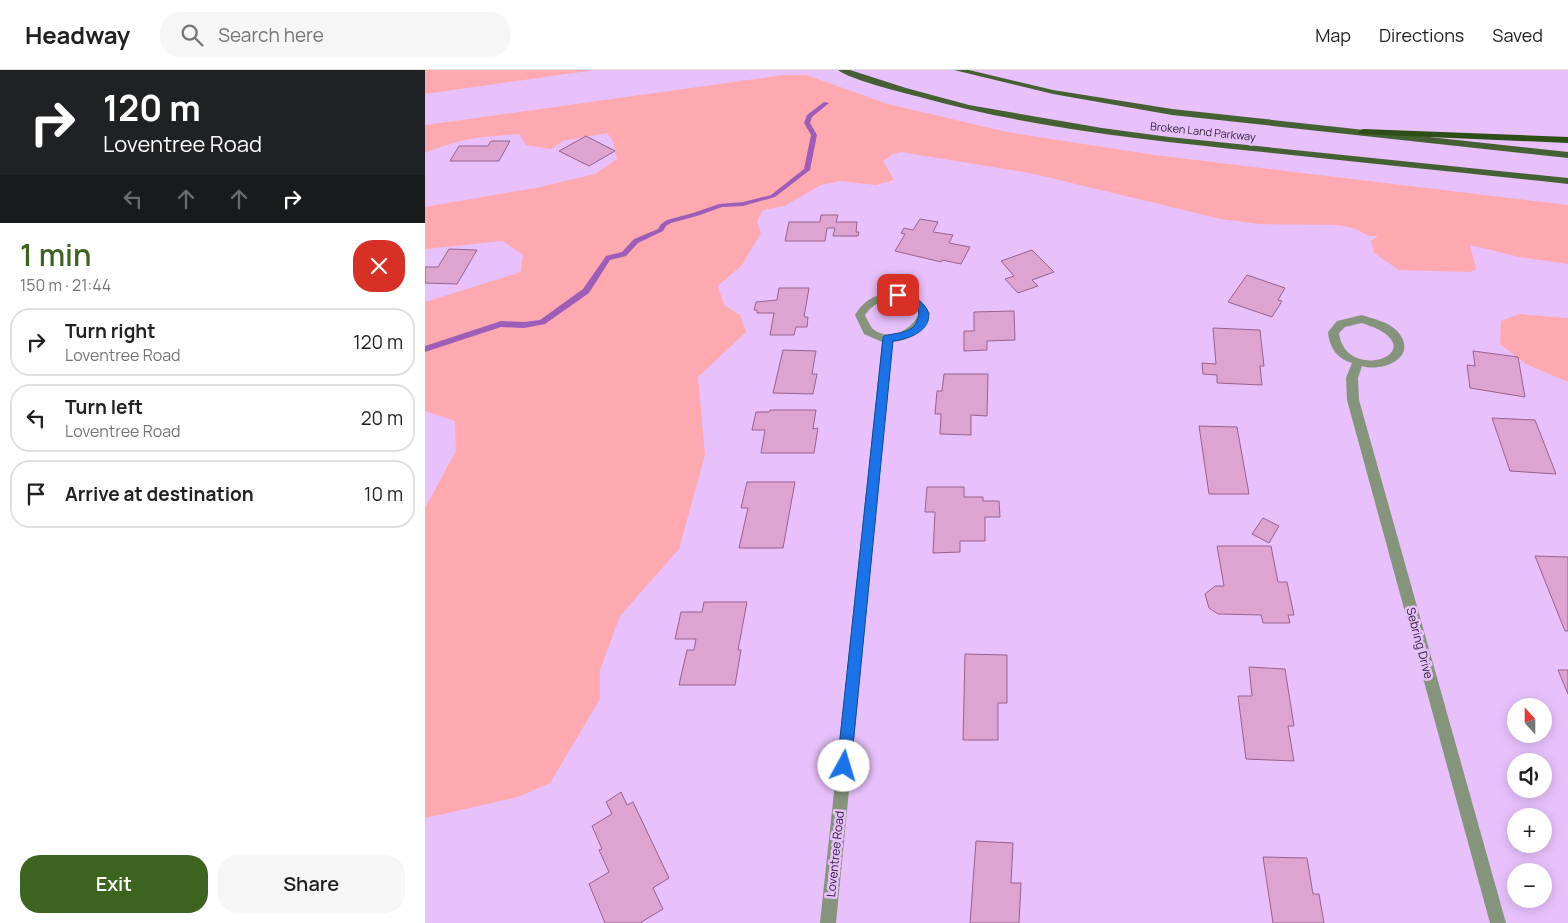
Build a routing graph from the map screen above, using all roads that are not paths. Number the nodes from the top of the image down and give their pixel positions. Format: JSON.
{"nodes":[{"id":1,"x":842,"y":70,"type":"edge"},
{"id":2,"x":958,"y":70,"type":"edge"},
{"id":3,"x":1363,"y":132,"type":"junction"},
{"id":4,"x":1568,"y":140,"type":"edge"},
{"id":5,"x":1568,"y":155,"type":"edge"},
{"id":6,"x":1568,"y":181,"type":"edge"},
{"id":7,"x":888,"y":338,"type":"junction"},
{"id":8,"x":1359,"y":362,"type":"junction"},
{"id":9,"x":828,"y":923,"type":"edge"},
{"id":10,"x":1497,"y":923,"type":"edge"}],
"edges":[{"from":1,"to":6,"type":"main road","name":"Broken Land Parkway"},
{"from":2,"to":3,"type":"main road","name":"Broken Land Parkway"},
{"from":3,"to":4,"type":"highway"},
{"from":3,"to":5,"type":"main road","name":"Broken Land Parkway"},
{"from":7,"to":7,"type":"street"},
{"from":7,"to":9,"type":"street","name":"Loventree Road"},
{"from":8,"to":8,"type":"street"},
{"from":8,"to":10,"type":"street","name":"Sebring Drive"}]}
